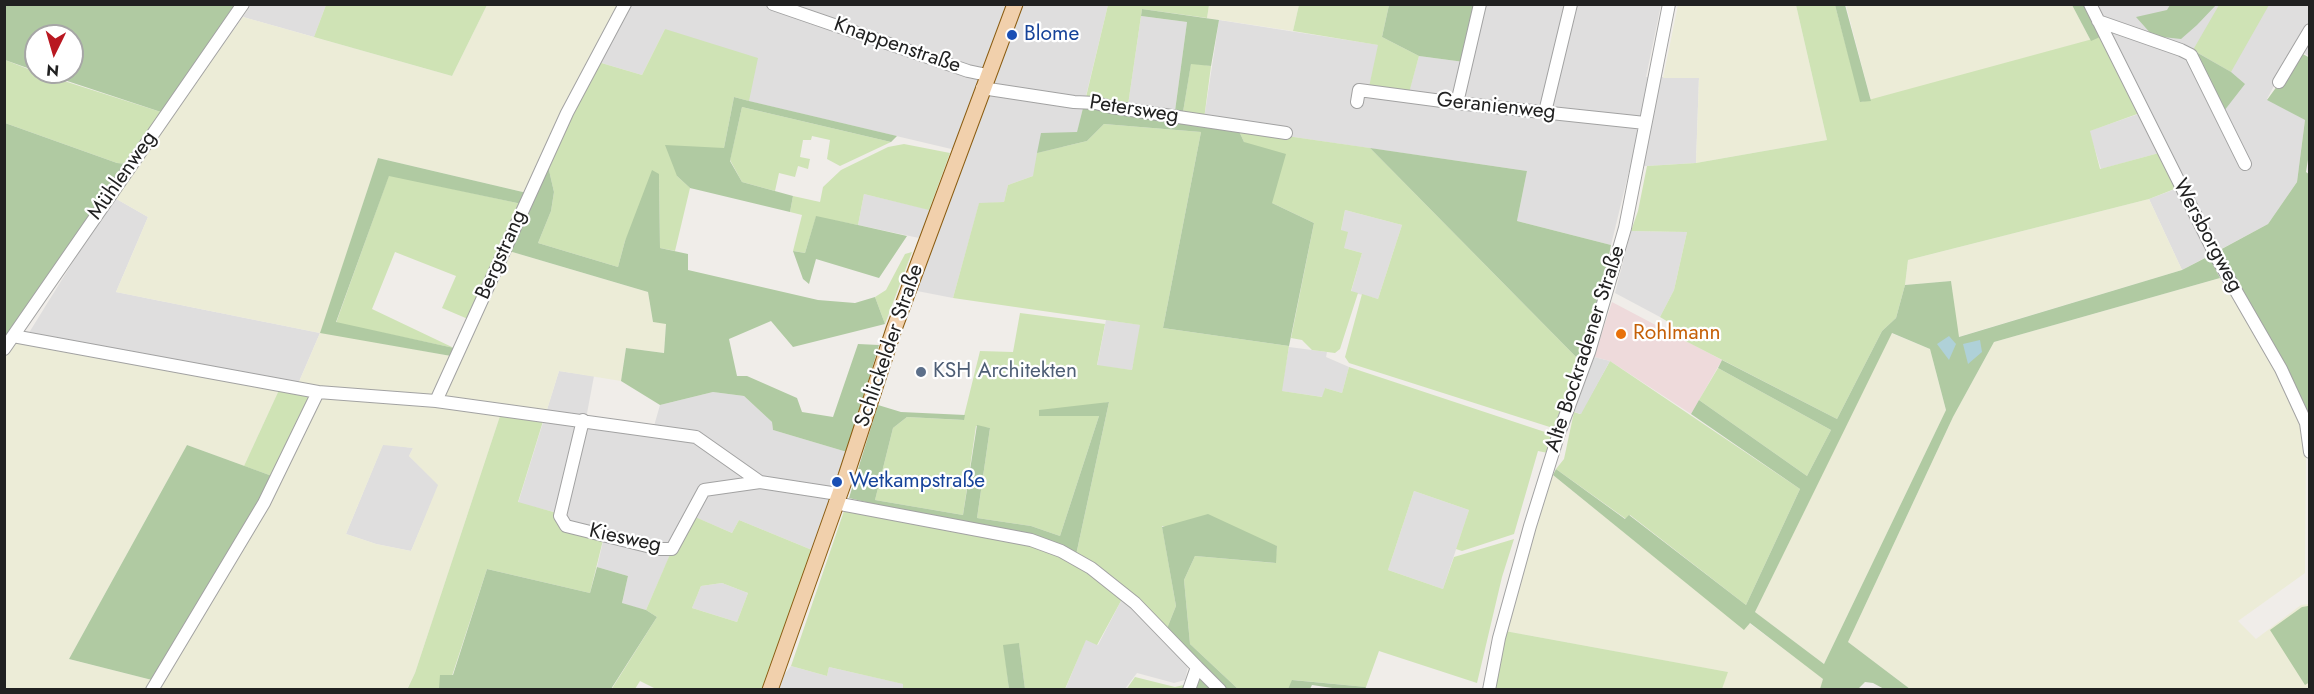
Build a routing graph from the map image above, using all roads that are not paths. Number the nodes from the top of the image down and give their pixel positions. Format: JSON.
{"nodes":[{"id":1,"x":243,"y":4,"type":"edge"},
{"id":2,"x":625,"y":4,"type":"edge"},
{"id":3,"x":773,"y":4,"type":"edge"},
{"id":4,"x":1015,"y":4,"type":"edge"},
{"id":5,"x":1480,"y":4,"type":"edge"},
{"id":6,"x":1571,"y":4,"type":"edge"},
{"id":7,"x":1669,"y":4,"type":"edge"},
{"id":8,"x":2090,"y":4,"type":"edge"},
{"id":9,"x":2098,"y":21,"type":"junction"},
{"id":10,"x":2310,"y":30,"type":"edge"},
{"id":11,"x":985,"y":81,"type":"junction"},
{"id":12,"x":2279,"y":82,"type":"dead end"},
{"id":13,"x":1358,"y":102,"type":"dead end"},
{"id":14,"x":1457,"y":103,"type":"junction"},
{"id":15,"x":1545,"y":112,"type":"junction"},
{"id":16,"x":1645,"y":123,"type":"junction"},
{"id":17,"x":1286,"y":134,"type":"dead end"},
{"id":18,"x":2245,"y":164,"type":"dead end"},
{"id":19,"x":13,"y":336,"type":"junction"},
{"id":20,"x":4,"y":349,"type":"edge"},
{"id":21,"x":318,"y":392,"type":"junction"},
{"id":22,"x":436,"y":401,"type":"junction"},
{"id":23,"x":583,"y":420,"type":"junction"},
{"id":24,"x":2310,"y":452,"type":"edge"},
{"id":25,"x":760,"y":482,"type":"junction"},
{"id":26,"x":837,"y":498,"type":"junction"},
{"id":27,"x":1197,"y":667,"type":"junction"},
{"id":28,"x":152,"y":690,"type":"edge"},
{"id":29,"x":770,"y":690,"type":"edge"},
{"id":30,"x":1189,"y":690,"type":"edge"},
{"id":31,"x":1220,"y":690,"type":"edge"},
{"id":32,"x":1490,"y":690,"type":"edge"}],
"edges":[{"from":1,"to":19,"type":"street","name":"Mühlenweg"},
{"from":2,"to":22,"type":"street","name":"Bergstrang"},
{"from":3,"to":11,"type":"street","name":"Knappenstraße"},
{"from":4,"to":11,"type":"main road","name":"Schlickelder Straße"},
{"from":5,"to":14,"type":"street"},
{"from":6,"to":15,"type":"street"},
{"from":7,"to":16,"type":"street","name":"Alte Bockradener Straße"},
{"from":8,"to":9,"type":"street","name":"Wersborgweg"},
{"from":9,"to":18,"type":"street"},
{"from":9,"to":24,"type":"street","name":"Wersborgweg"},
{"from":10,"to":12,"type":"street"},
{"from":11,"to":17,"type":"street","name":"Petersweg"},
{"from":11,"to":26,"type":"main road","name":"Schlickelder Straße"},
{"from":13,"to":14,"type":"street","name":"Geranienweg"},
{"from":14,"to":15,"type":"street","name":"Geranienweg"},
{"from":15,"to":16,"type":"street","name":"Geranienweg"},
{"from":16,"to":32,"type":"street","name":"Alte Bockradener Straße"},
{"from":19,"to":20,"type":"street","name":"Mühlenweg"},
{"from":19,"to":21,"type":"street"},
{"from":21,"to":22,"type":"street"},
{"from":21,"to":28,"type":"street"},
{"from":22,"to":23,"type":"street","name":"Kiesweg"},
{"from":23,"to":25,"type":"street","name":"Kiesweg"},
{"from":23,"to":25,"type":"street","name":"Kiesweg"},
{"from":25,"to":26,"type":"street","name":"Kiesweg"},
{"from":26,"to":27,"type":"street"},
{"from":26,"to":29,"type":"main road","name":"Schlickelder Straße"},
{"from":27,"to":30,"type":"street"},
{"from":27,"to":31,"type":"street"}]}
